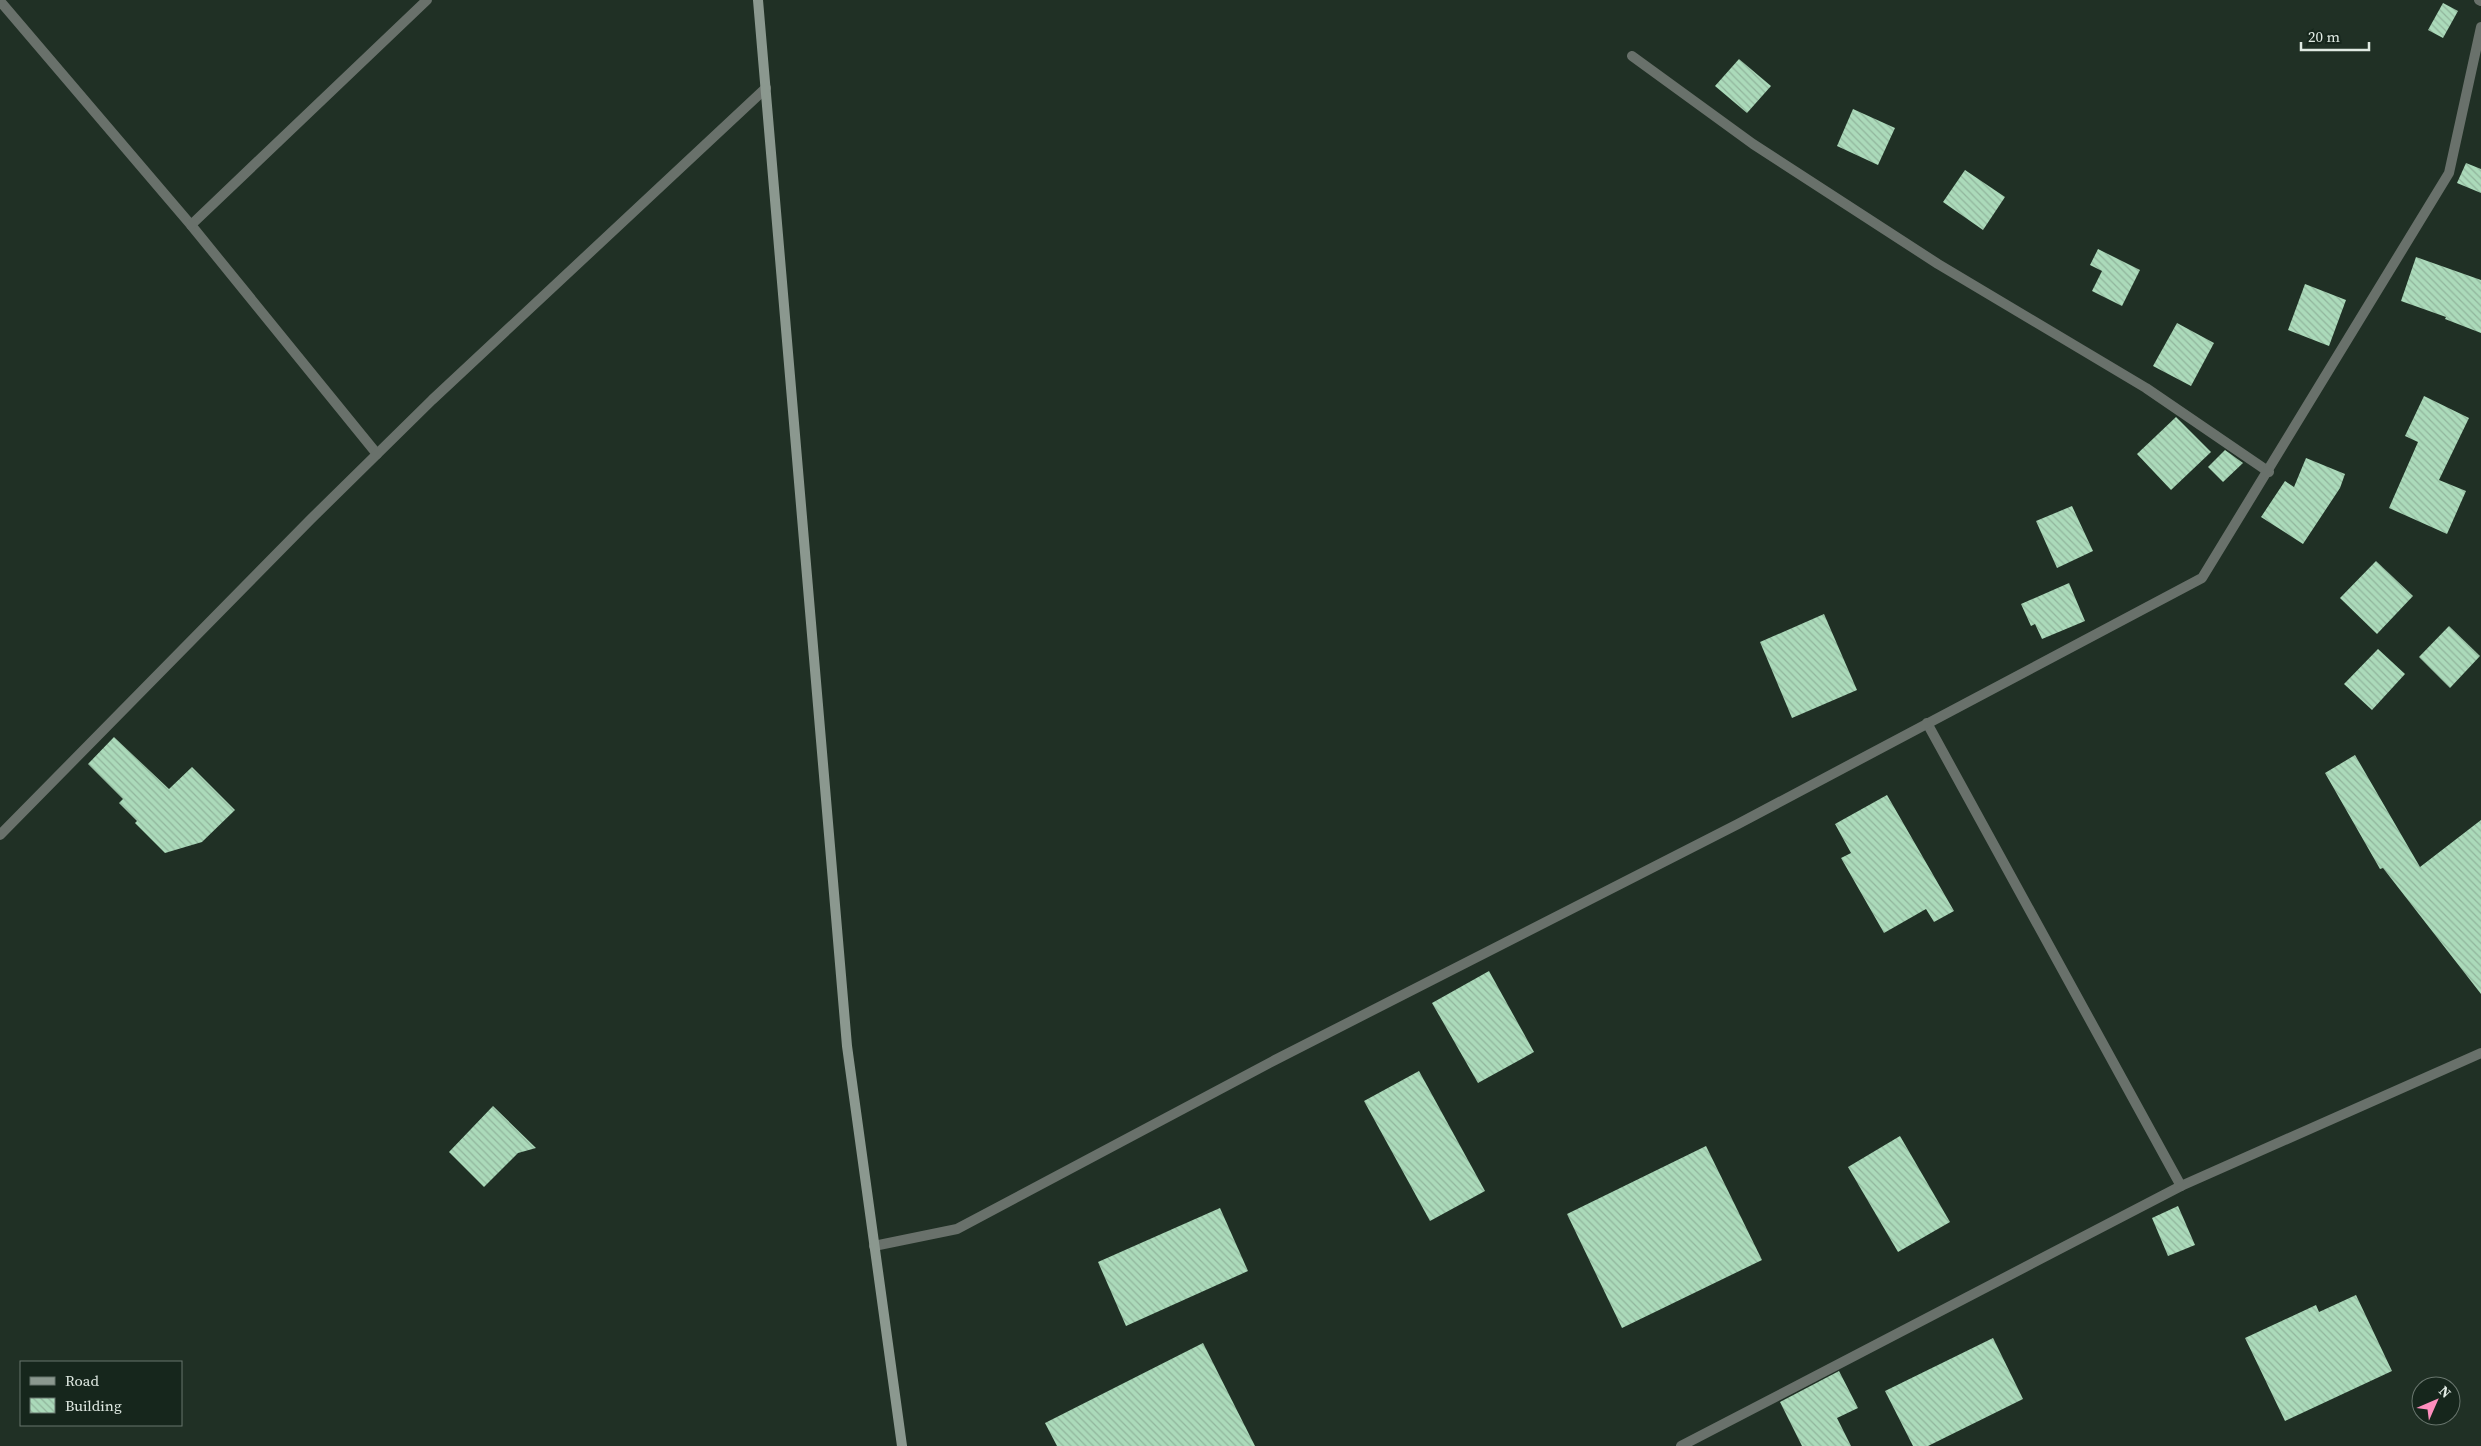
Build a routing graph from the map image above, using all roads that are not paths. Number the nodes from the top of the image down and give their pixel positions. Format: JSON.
{"nodes":[{"id":1,"x":427,"y":0,"type":"edge"},
{"id":2,"x":758,"y":0,"type":"edge"},
{"id":3,"x":0,"y":1,"type":"edge"},
{"id":4,"x":2481,"y":27,"type":"edge"},
{"id":5,"x":1632,"y":56,"type":"dead end"},
{"id":6,"x":766,"y":88,"type":"junction"},
{"id":7,"x":191,"y":225,"type":"junction"},
{"id":8,"x":377,"y":454,"type":"junction"},
{"id":9,"x":2269,"y":472,"type":"junction"},
{"id":10,"x":1927,"y":723,"type":"junction"},
{"id":11,"x":0,"y":835,"type":"edge"},
{"id":12,"x":2481,"y":1053,"type":"edge"},
{"id":13,"x":2181,"y":1186,"type":"junction"},
{"id":14,"x":874,"y":1246,"type":"junction"},
{"id":15,"x":902,"y":1446,"type":"edge"},
{"id":16,"x":1681,"y":1446,"type":"edge"}],
"edges":[{"from":1,"to":7,"type":"street"},
{"from":2,"to":6,"type":"main road"},
{"from":3,"to":7,"type":"street"},
{"from":4,"to":9,"type":"street"},
{"from":5,"to":9,"type":"street"},
{"from":6,"to":8,"type":"street"},
{"from":6,"to":14,"type":"main road"},
{"from":7,"to":8,"type":"street"},
{"from":8,"to":11,"type":"street"},
{"from":9,"to":10,"type":"street"},
{"from":10,"to":13,"type":"street"},
{"from":10,"to":14,"type":"street"},
{"from":12,"to":13,"type":"street"},
{"from":13,"to":16,"type":"street"},
{"from":14,"to":15,"type":"main road"}]}
